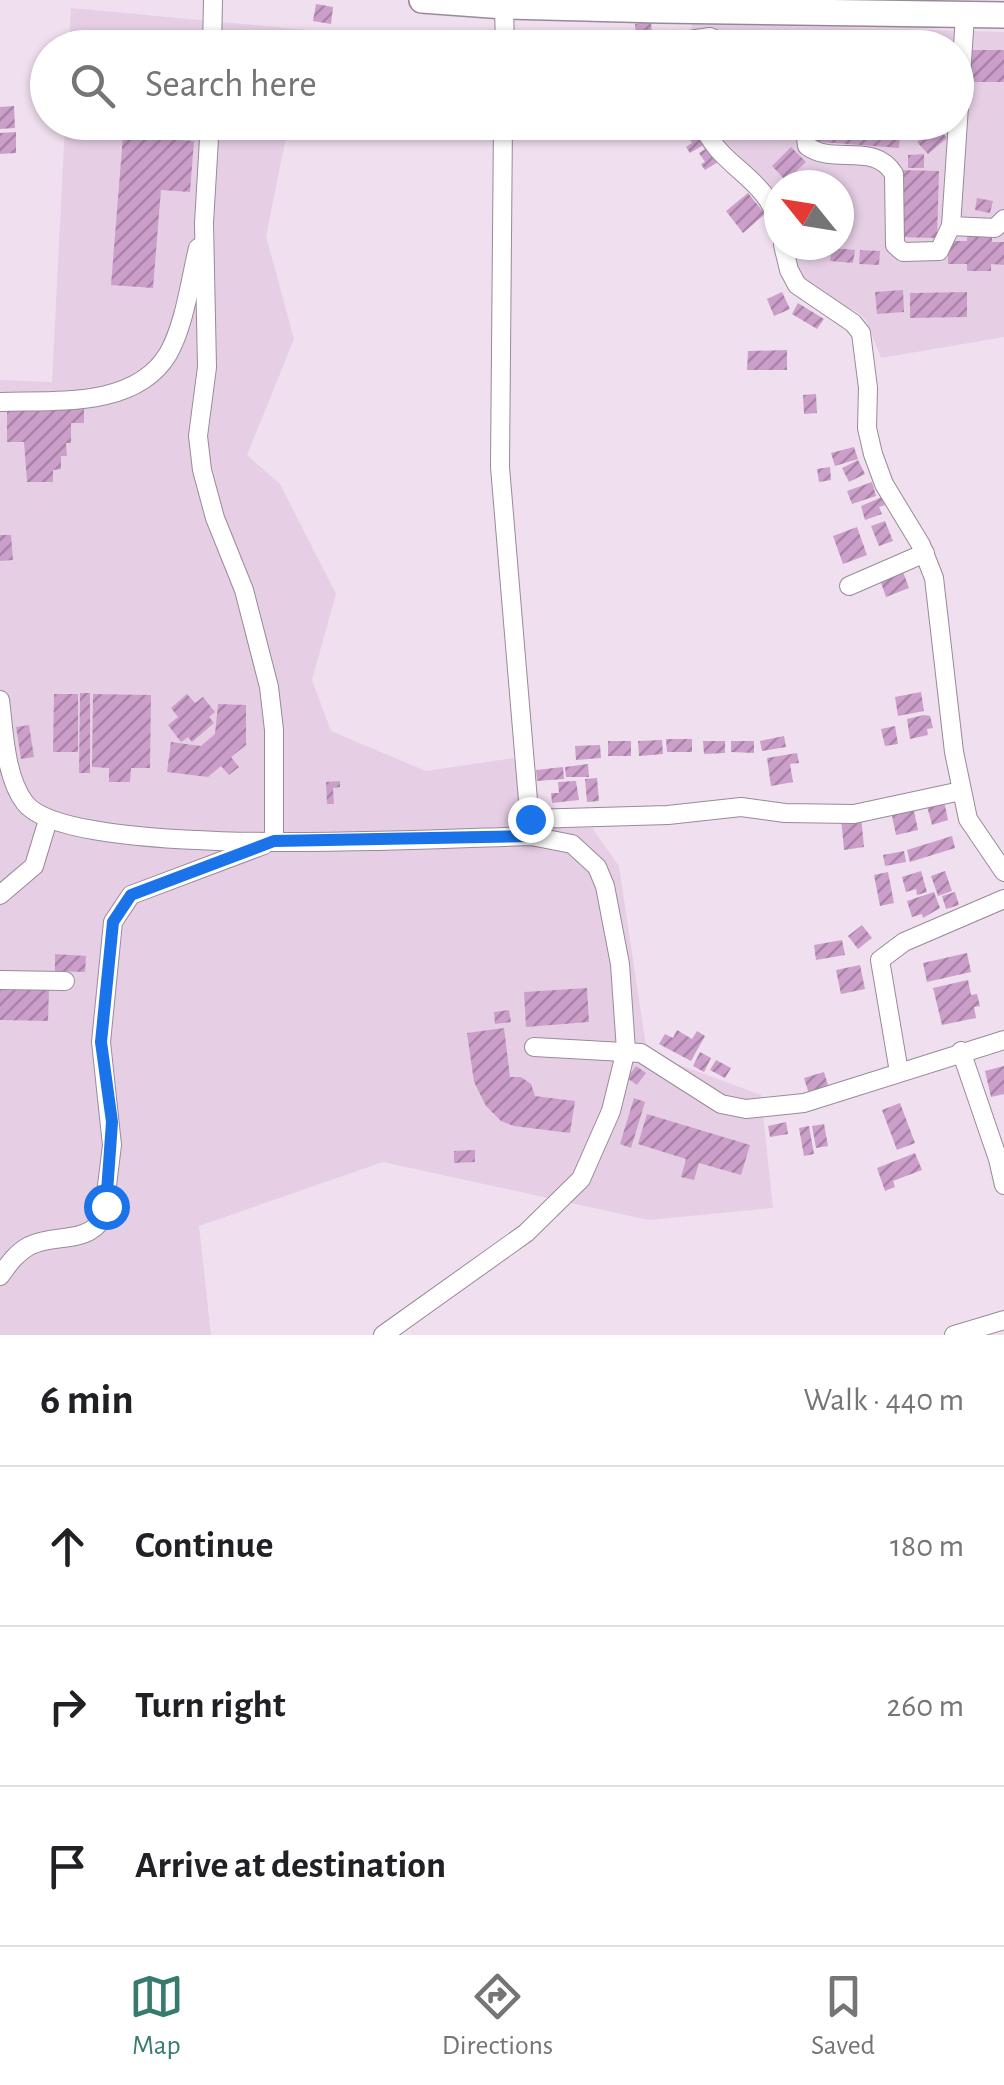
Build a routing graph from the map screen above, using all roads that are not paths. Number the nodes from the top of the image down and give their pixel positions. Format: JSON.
{"nodes":[{"id":1,"x":213,"y":0,"type":"edge"},
{"id":2,"x":422,"y":0,"type":"edge"},
{"id":3,"x":432,"y":0,"type":"edge"},
{"id":4,"x":504,"y":6,"type":"junction"},
{"id":5,"x":663,"y":6,"type":"edge"},
{"id":6,"x":948,"y":11,"type":"edge"},
{"id":7,"x":1004,"y":14,"type":"edge"},
{"id":8,"x":212,"y":30,"type":"edge"},
{"id":9,"x":505,"y":30,"type":"edge"},
{"id":10,"x":672,"y":30,"type":"edge"},
{"id":11,"x":209,"y":140,"type":"edge"},
{"id":12,"x":503,"y":140,"type":"edge"},
{"id":13,"x":710,"y":140,"type":"edge"},
{"id":14,"x":807,"y":140,"type":"edge"},
{"id":15,"x":950,"y":140,"type":"edge"},
{"id":16,"x":764,"y":194,"type":"edge"},
{"id":17,"x":1004,"y":220,"type":"edge"},
{"id":18,"x":204,"y":223,"type":"junction"},
{"id":19,"x":951,"y":226,"type":"junction"},
{"id":20,"x":787,"y":260,"type":"edge"},
{"id":21,"x":0,"y":402,"type":"edge"},
{"id":22,"x":924,"y":554,"type":"junction"},
{"id":23,"x":849,"y":586,"type":"dead end"},
{"id":24,"x":0,"y":700,"type":"edge"},
{"id":25,"x":961,"y":790,"type":"junction"},
{"id":26,"x":48,"y":820,"type":"junction"},
{"id":27,"x":530,"y":828,"type":"junction"},
{"id":28,"x":274,"y":841,"type":"junction"},
{"id":29,"x":1004,"y":872,"type":"edge"},
{"id":30,"x":0,"y":895,"type":"edge"},
{"id":31,"x":1004,"y":898,"type":"edge"},
{"id":32,"x":0,"y":980,"type":"edge"},
{"id":33,"x":65,"y":981,"type":"dead end"},
{"id":34,"x":1004,"y":1040,"type":"edge"},
{"id":35,"x":534,"y":1047,"type":"dead end"},
{"id":36,"x":626,"y":1050,"type":"junction"},
{"id":37,"x":960,"y":1051,"type":"junction"},
{"id":38,"x":899,"y":1072,"type":"junction"},
{"id":39,"x":1004,"y":1185,"type":"edge"},
{"id":40,"x":0,"y":1276,"type":"edge"},
{"id":41,"x":1004,"y":1319,"type":"edge"},
{"id":42,"x":383,"y":1335,"type":"edge"},
{"id":43,"x":954,"y":1335,"type":"edge"}],
"edges":[{"from":1,"to":8,"type":"street"},
{"from":2,"to":3,"type":"highway"},
{"from":3,"to":4,"type":"highway"},
{"from":4,"to":5,"type":"highway"},
{"from":4,"to":9,"type":"street"},
{"from":5,"to":6,"type":"highway"},
{"from":5,"to":10,"type":"street"},
{"from":6,"to":7,"type":"highway"},
{"from":11,"to":18,"type":"street"},
{"from":12,"to":27,"type":"street"},
{"from":13,"to":16,"type":"street"},
{"from":14,"to":19,"type":"street"},
{"from":15,"to":19,"type":"street"},
{"from":17,"to":19,"type":"street"},
{"from":18,"to":21,"type":"street"},
{"from":18,"to":28,"type":"street"},
{"from":20,"to":22,"type":"street"},
{"from":22,"to":23,"type":"street"},
{"from":22,"to":25,"type":"street"},
{"from":24,"to":26,"type":"street"},
{"from":25,"to":27,"type":"street"},
{"from":25,"to":29,"type":"street"},
{"from":26,"to":28,"type":"street"},
{"from":26,"to":30,"type":"street"},
{"from":27,"to":28,"type":"street"},
{"from":27,"to":36,"type":"street"},
{"from":28,"to":40,"type":"street"},
{"from":31,"to":38,"type":"street"},
{"from":32,"to":33,"type":"street"},
{"from":34,"to":37,"type":"street"},
{"from":35,"to":36,"type":"street"},
{"from":36,"to":38,"type":"street"},
{"from":36,"to":42,"type":"street"},
{"from":37,"to":38,"type":"street"},
{"from":37,"to":39,"type":"street"},
{"from":41,"to":43,"type":"street"}]}
